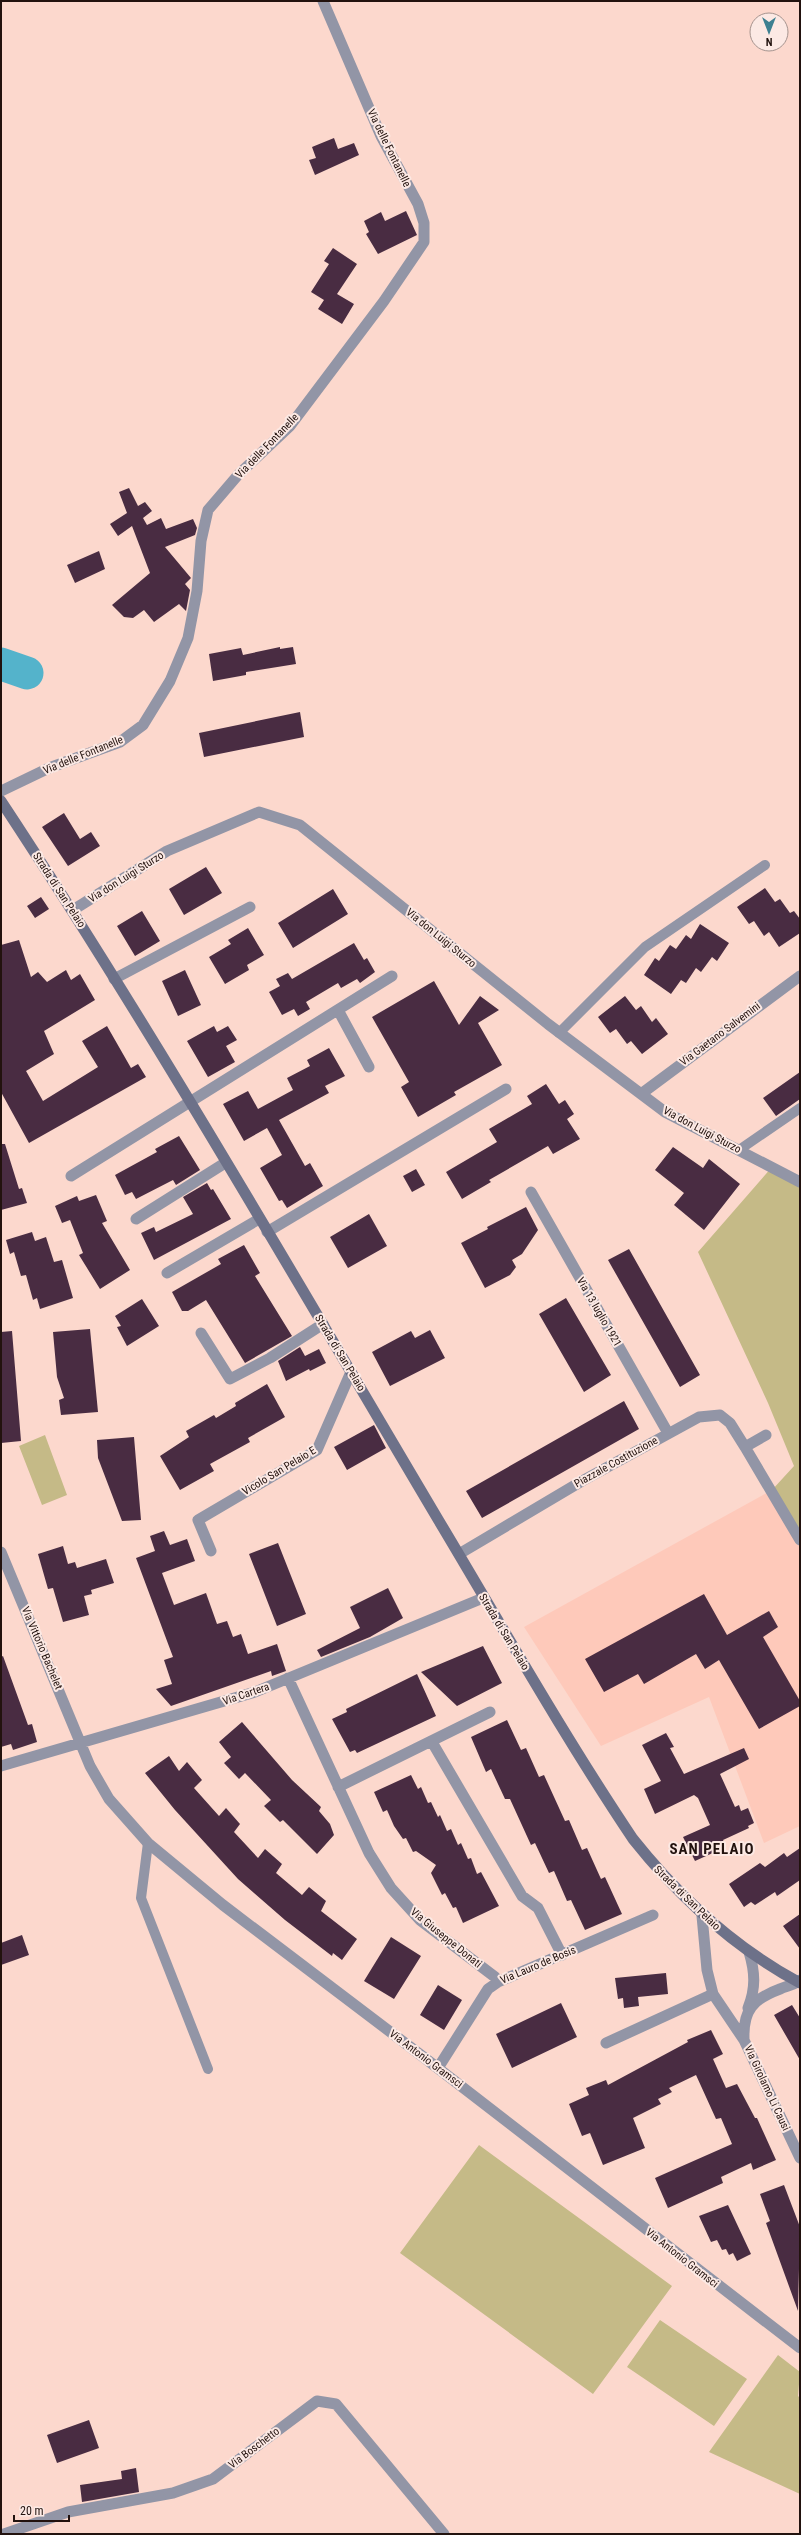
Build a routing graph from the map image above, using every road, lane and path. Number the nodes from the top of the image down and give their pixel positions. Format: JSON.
{"nodes":[{"id":1,"x":323,"y":1,"type":"edge"},
{"id":2,"x":1,"y":791,"type":"edge"},
{"id":3,"x":1,"y":801,"type":"edge"},
{"id":4,"x":765,"y":865,"type":"dead end"},
{"id":5,"x":250,"y":907,"type":"dead end"},
{"id":6,"x":73,"y":910,"type":"junction"},
{"id":7,"x":392,"y":976,"type":"dead end"},
{"id":8,"x":800,"y":976,"type":"edge"},
{"id":9,"x":114,"y":979,"type":"junction"},
{"id":10,"x":338,"y":1010,"type":"junction"},
{"id":11,"x":559,"y":1033,"type":"junction"},
{"id":12,"x":369,"y":1067,"type":"dead end"},
{"id":13,"x":506,"y":1089,"type":"dead end"},
{"id":14,"x":641,"y":1094,"type":"junction"},
{"id":15,"x":189,"y":1103,"type":"junction"},
{"id":16,"x":800,"y":1108,"type":"edge"},
{"id":17,"x":739,"y":1150,"type":"junction"},
{"id":18,"x":225,"y":1163,"type":"junction"},
{"id":19,"x":71,"y":1176,"type":"dead end"},
{"id":20,"x":800,"y":1182,"type":"edge"},
{"id":21,"x":531,"y":1192,"type":"dead end"},
{"id":22,"x":136,"y":1219,"type":"dead end"},
{"id":23,"x":259,"y":1220,"type":"junction"},
{"id":24,"x":267,"y":1232,"type":"junction"},
{"id":25,"x":167,"y":1273,"type":"dead end"},
{"id":26,"x":323,"y":1324,"type":"junction"},
{"id":27,"x":201,"y":1333,"type":"dead end"},
{"id":28,"x":352,"y":1372,"type":"junction"},
{"id":29,"x":668,"y":1433,"type":"junction"},
{"id":30,"x":766,"y":1435,"type":"dead end"},
{"id":31,"x":745,"y":1447,"type":"junction"},
{"id":32,"x":800,"y":1540,"type":"edge"},
{"id":33,"x":211,"y":1551,"type":"dead end"},
{"id":34,"x":1,"y":1552,"type":"edge"},
{"id":35,"x":458,"y":1554,"type":"junction"},
{"id":36,"x":483,"y":1598,"type":"junction"},
{"id":37,"x":288,"y":1678,"type":"junction"},
{"id":38,"x":490,"y":1712,"type":"dead end"},
{"id":39,"x":432,"y":1742,"type":"junction"},
{"id":40,"x":82,"y":1744,"type":"junction"},
{"id":41,"x":1,"y":1766,"type":"edge"},
{"id":42,"x":338,"y":1788,"type":"junction"},
{"id":43,"x":148,"y":1844,"type":"junction"},
{"id":44,"x":653,"y":1915,"type":"dead end"},
{"id":45,"x":702,"y":1916,"type":"junction"},
{"id":46,"x":749,"y":1952,"type":"junction"},
{"id":47,"x":562,"y":1955,"type":"junction"},
{"id":48,"x":498,"y":1982,"type":"junction"},
{"id":49,"x":799,"y":1982,"type":"edge"},
{"id":50,"x":713,"y":1994,"type":"junction"},
{"id":51,"x":748,"y":2011,"type":"junction"},
{"id":52,"x":744,"y":2040,"type":"junction"},
{"id":53,"x":606,"y":2042,"type":"dead end"},
{"id":54,"x":438,"y":2068,"type":"junction"},
{"id":55,"x":208,"y":2069,"type":"dead end"},
{"id":56,"x":800,"y":2158,"type":"edge"},
{"id":57,"x":800,"y":2348,"type":"edge"},
{"id":58,"x":4,"y":2534,"type":"edge"},
{"id":59,"x":444,"y":2534,"type":"edge"}],
"edges":[{"from":1,"to":2,"type":"street","name":"Via delle Fontanelle"},
{"from":3,"to":6,"type":"main road","name":"Strada di San Pelaio"},
{"from":4,"to":11,"type":"lane"},
{"from":5,"to":9,"type":"street"},
{"from":6,"to":9,"type":"main road","name":"Strada di San Pelaio"},
{"from":6,"to":11,"type":"street","name":"Via don Luigi Sturzo"},
{"from":7,"to":10,"type":"street"},
{"from":8,"to":14,"type":"street","name":"Via Gaetano Salvemini"},
{"from":9,"to":15,"type":"main road","name":"Strada di San Pelaio"},
{"from":10,"to":12,"type":"street"},
{"from":10,"to":15,"type":"street"},
{"from":11,"to":14,"type":"street","name":"Via don Luigi Sturzo"},
{"from":13,"to":24,"type":"street"},
{"from":14,"to":17,"type":"street","name":"Via don Luigi Sturzo"},
{"from":15,"to":18,"type":"main road","name":"Strada di San Pelaio"},
{"from":15,"to":19,"type":"street"},
{"from":16,"to":17,"type":"lane"},
{"from":17,"to":20,"type":"street","name":"Via don Luigi Sturzo"},
{"from":18,"to":22,"type":"street"},
{"from":18,"to":23,"type":"main road","name":"Strada di San Pelaio"},
{"from":21,"to":29,"type":"street","name":"Via 13 luglio 1921"},
{"from":23,"to":24,"type":"main road","name":"Strada di San Pelaio"},
{"from":23,"to":25,"type":"street"},
{"from":24,"to":26,"type":"main road","name":"Strada di San Pelaio"},
{"from":26,"to":27,"type":"street"},
{"from":26,"to":28,"type":"main road","name":"Strada di San Pelaio"},
{"from":28,"to":33,"type":"street","name":"Vicolo San Pelaio E"},
{"from":28,"to":35,"type":"main road","name":"Strada di San Pelaio"},
{"from":29,"to":31,"type":"street","name":"Piazzale Costituzione"},
{"from":29,"to":35,"type":"street","name":"Piazzale Costituzione"},
{"from":30,"to":31,"type":"street"},
{"from":31,"to":32,"type":"street"},
{"from":34,"to":40,"type":"street","name":"Via Vittorio Bachelet"},
{"from":35,"to":36,"type":"main road","name":"Strada di San Pelaio"},
{"from":36,"to":37,"type":"street","name":"Via Cartera"},
{"from":36,"to":45,"type":"main road","name":"Strada di San Pelaio"},
{"from":37,"to":40,"type":"street","name":"Via Cartera"},
{"from":37,"to":42,"type":"street","name":"Via Giuseppe Donati"},
{"from":38,"to":39,"type":"street"},
{"from":39,"to":42,"type":"street"},
{"from":39,"to":47,"type":"street"},
{"from":40,"to":41,"type":"street","name":"Via Cartera"},
{"from":40,"to":43,"type":"street","name":"Via Antonio Gramsci"},
{"from":42,"to":48,"type":"street","name":"Via Giuseppe Donati"},
{"from":43,"to":54,"type":"street","name":"Via Antonio Gramsci"},
{"from":43,"to":55,"type":"lane"},
{"from":44,"to":47,"type":"street","name":"Via Lauro de Bosis"},
{"from":45,"to":46,"type":"main road","name":"Strada di San Pelaio"},
{"from":45,"to":50,"type":"street","name":"Via Girolamo Li Causi"},
{"from":46,"to":49,"type":"main road","name":"Strada di San Pelaio"},
{"from":46,"to":51,"type":"street","name":"Via Girolamo Li Causi"},
{"from":47,"to":48,"type":"street","name":"Via Lauro de Bosis"},
{"from":48,"to":54,"type":"street","name":"Via Lauro de Bosis"},
{"from":49,"to":51,"type":"street"},
{"from":50,"to":52,"type":"street","name":"Via Girolamo Li Causi"},
{"from":50,"to":53,"type":"street"},
{"from":51,"to":52,"type":"street","name":"Via Girolamo Li Causi"},
{"from":52,"to":56,"type":"street","name":"Via Girolamo Li Causi"},
{"from":54,"to":57,"type":"street","name":"Via Antonio Gramsci"},
{"from":58,"to":59,"type":"street","name":"Via Boschetto"}]}
